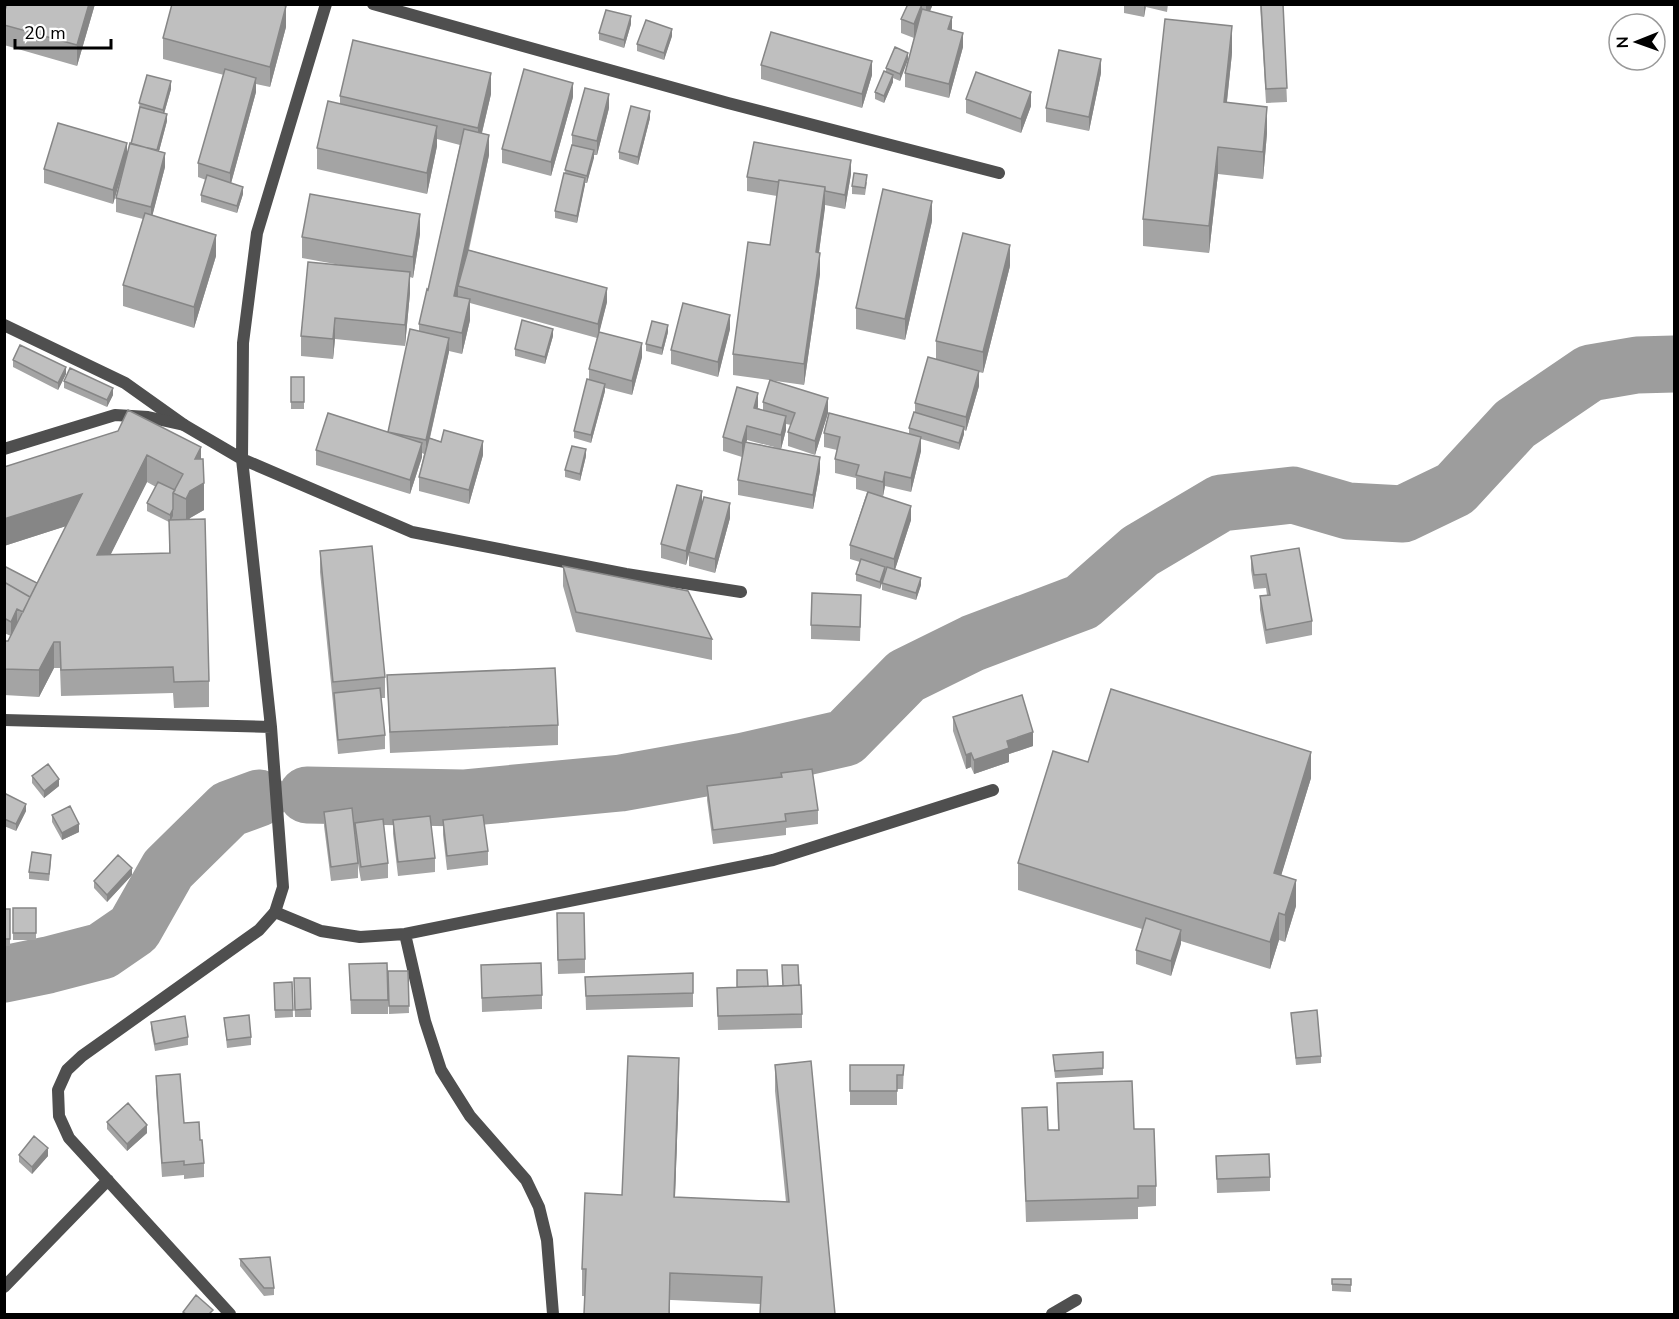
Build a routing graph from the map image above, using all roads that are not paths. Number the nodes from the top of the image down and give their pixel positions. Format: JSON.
{"nodes":[{"id":1,"x":326,"y":4,"type":"edge"},
{"id":2,"x":373,"y":4,"type":"edge"},
{"id":3,"x":999,"y":173,"type":"dead end"},
{"id":4,"x":4,"y":325,"type":"edge"},
{"id":5,"x":183,"y":425,"type":"junction"},
{"id":6,"x":4,"y":449,"type":"edge"},
{"id":7,"x":242,"y":459,"type":"junction"},
{"id":8,"x":741,"y":592,"type":"dead end"},
{"id":9,"x":4,"y":720,"type":"edge"},
{"id":10,"x":271,"y":727,"type":"junction"},
{"id":11,"x":993,"y":790,"type":"dead end"},
{"id":12,"x":276,"y":912,"type":"junction"},
{"id":13,"x":405,"y":934,"type":"junction"},
{"id":14,"x":108,"y":1180,"type":"junction"},
{"id":15,"x":4,"y":1287,"type":"edge"},
{"id":16,"x":1076,"y":1300,"type":"dead end"},
{"id":17,"x":230,"y":1314,"type":"edge"},
{"id":18,"x":553,"y":1314,"type":"edge"},
{"id":19,"x":1052,"y":1314,"type":"edge"}],
"edges":[{"from":1,"to":7,"type":"street"},
{"from":2,"to":3,"type":"street"},
{"from":4,"to":5,"type":"street"},
{"from":5,"to":6,"type":"street"},
{"from":5,"to":7,"type":"street"},
{"from":7,"to":8,"type":"street"},
{"from":7,"to":10,"type":"street"},
{"from":9,"to":10,"type":"street"},
{"from":10,"to":12,"type":"street"},
{"from":11,"to":13,"type":"street"},
{"from":12,"to":13,"type":"street"},
{"from":12,"to":14,"type":"street"},
{"from":13,"to":18,"type":"street"},
{"from":14,"to":15,"type":"street"},
{"from":14,"to":17,"type":"street"},
{"from":16,"to":19,"type":"street"}]}
